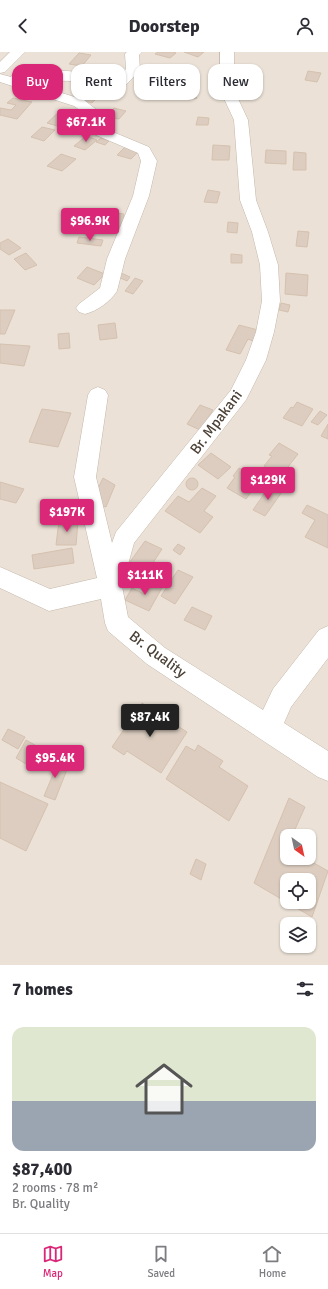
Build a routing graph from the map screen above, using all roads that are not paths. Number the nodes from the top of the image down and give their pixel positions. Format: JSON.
{"nodes":[{"id":1,"x":18,"y":52,"type":"edge"},
{"id":2,"x":135,"y":52,"type":"edge"},
{"id":3,"x":227,"y":52,"type":"edge"},
{"id":4,"x":2,"y":76,"type":"edge"},
{"id":5,"x":85,"y":308,"type":"dead end"},
{"id":6,"x":98,"y":395,"type":"dead end"},
{"id":7,"x":0,"y":577,"type":"edge"},
{"id":8,"x":110,"y":586,"type":"junction"},
{"id":9,"x":328,"y":638,"type":"edge"},
{"id":10,"x":268,"y":728,"type":"junction"},
{"id":11,"x":328,"y":767,"type":"edge"}],
"edges":[{"from":1,"to":4,"type":"street"},
{"from":2,"to":4,"type":"street"},
{"from":3,"to":8,"type":"street","name":"Br. Mpakani"},
{"from":4,"to":5,"type":"street"},
{"from":6,"to":8,"type":"street","name":"Br. Quality"},
{"from":7,"to":8,"type":"street"},
{"from":8,"to":10,"type":"street","name":"Br. Quality"},
{"from":9,"to":10,"type":"street"},
{"from":10,"to":11,"type":"street","name":"Br. Quality"}]}
